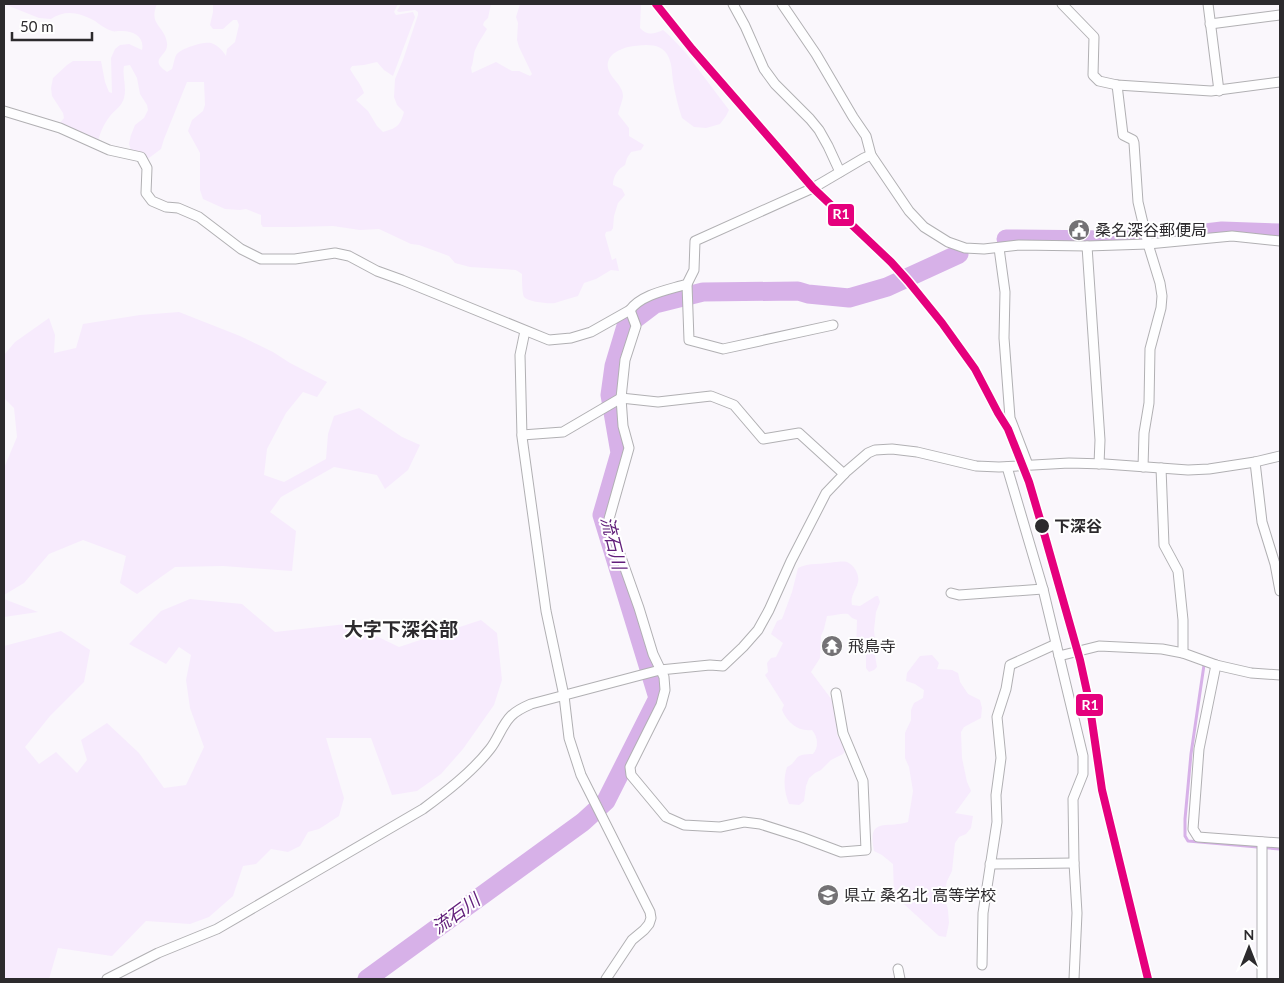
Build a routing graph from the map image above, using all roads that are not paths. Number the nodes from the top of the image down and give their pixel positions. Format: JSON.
{"nodes":[{"id":1,"x":733,"y":4,"type":"edge"},
{"id":2,"x":782,"y":4,"type":"edge"},
{"id":3,"x":1062,"y":4,"type":"edge"},
{"id":4,"x":1208,"y":4,"type":"edge"},
{"id":5,"x":1280,"y":15,"type":"edge"},
{"id":6,"x":1210,"y":24,"type":"junction"},
{"id":7,"x":1280,"y":82,"type":"edge"},
{"id":8,"x":1118,"y":85,"type":"junction"},
{"id":9,"x":1219,"y":91,"type":"junction"},
{"id":10,"x":4,"y":111,"type":"edge"},
{"id":11,"x":871,"y":155,"type":"junction"},
{"id":12,"x":840,"y":172,"type":"junction"},
{"id":13,"x":1147,"y":240,"type":"junction"},
{"id":14,"x":1280,"y":241,"type":"edge"},
{"id":15,"x":1088,"y":246,"type":"junction"},
{"id":16,"x":999,"y":248,"type":"junction"},
{"id":17,"x":687,"y":284,"type":"junction"},
{"id":18,"x":630,"y":310,"type":"junction"},
{"id":19,"x":833,"y":325,"type":"dead end"},
{"id":20,"x":525,"y":331,"type":"junction"},
{"id":21,"x":621,"y":398,"type":"junction"},
{"id":22,"x":522,"y":435,"type":"junction"},
{"id":23,"x":1280,"y":456,"type":"edge"},
{"id":24,"x":1254,"y":462,"type":"junction"},
{"id":25,"x":1099,"y":464,"type":"junction"},
{"id":26,"x":1028,"y":465,"type":"junction"},
{"id":27,"x":1007,"y":467,"type":"junction"},
{"id":28,"x":1143,"y":467,"type":"junction"},
{"id":29,"x":1161,"y":468,"type":"junction"},
{"id":30,"x":844,"y":474,"type":"junction"},
{"id":31,"x":1278,"y":564,"type":"edge"},
{"id":32,"x":1043,"y":589,"type":"junction"},
{"id":33,"x":1280,"y":591,"type":"edge"},
{"id":34,"x":951,"y":593,"type":"dead end"},
{"id":35,"x":1056,"y":644,"type":"junction"},
{"id":36,"x":1183,"y":653,"type":"junction"},
{"id":37,"x":1059,"y":656,"type":"junction"},
{"id":38,"x":1216,"y":665,"type":"junction"},
{"id":39,"x":660,"y":670,"type":"junction"},
{"id":40,"x":1280,"y":674,"type":"edge"},
{"id":41,"x":836,"y":693,"type":"dead end"},
{"id":42,"x":564,"y":696,"type":"junction"},
{"id":43,"x":1262,"y":842,"type":"junction"},
{"id":44,"x":1280,"y":843,"type":"edge"},
{"id":45,"x":1074,"y":863,"type":"junction"},
{"id":46,"x":990,"y":864,"type":"junction"},
{"id":47,"x":982,"y":965,"type":"dead end"},
{"id":48,"x":898,"y":969,"type":"dead end"},
{"id":49,"x":107,"y":979,"type":"edge"},
{"id":50,"x":606,"y":979,"type":"edge"},
{"id":51,"x":900,"y":979,"type":"edge"},
{"id":52,"x":1074,"y":979,"type":"edge"},
{"id":53,"x":1262,"y":979,"type":"edge"}],
"edges":[{"from":1,"to":12,"type":"street"},
{"from":2,"to":11,"type":"street"},
{"from":3,"to":8,"type":"street"},
{"from":4,"to":6,"type":"street"},
{"from":5,"to":6,"type":"street"},
{"from":6,"to":9,"type":"street"},
{"from":7,"to":9,"type":"street"},
{"from":8,"to":9,"type":"street"},
{"from":8,"to":13,"type":"street"},
{"from":10,"to":20,"type":"street"},
{"from":11,"to":12,"type":"street"},
{"from":11,"to":16,"type":"street"},
{"from":12,"to":17,"type":"street"},
{"from":13,"to":14,"type":"street"},
{"from":13,"to":15,"type":"street"},
{"from":13,"to":28,"type":"street"},
{"from":15,"to":16,"type":"street"},
{"from":15,"to":25,"type":"street"},
{"from":16,"to":26,"type":"street"},
{"from":17,"to":18,"type":"street"},
{"from":17,"to":19,"type":"street"},
{"from":18,"to":20,"type":"street"},
{"from":18,"to":21,"type":"street"},
{"from":20,"to":22,"type":"street"},
{"from":21,"to":22,"type":"street"},
{"from":21,"to":30,"type":"street"},
{"from":21,"to":39,"type":"street"},
{"from":22,"to":42,"type":"street"},
{"from":23,"to":24,"type":"street"},
{"from":24,"to":29,"type":"street"},
{"from":24,"to":31,"type":"street"},
{"from":25,"to":26,"type":"street"},
{"from":25,"to":28,"type":"street"},
{"from":26,"to":27,"type":"street"},
{"from":27,"to":30,"type":"street"},
{"from":27,"to":32,"type":"street"},
{"from":28,"to":29,"type":"street"},
{"from":29,"to":36,"type":"street"},
{"from":30,"to":39,"type":"street"},
{"from":31,"to":33,"type":"street"},
{"from":32,"to":34,"type":"street"},
{"from":32,"to":35,"type":"street"},
{"from":35,"to":37,"type":"street"},
{"from":35,"to":46,"type":"street"},
{"from":36,"to":37,"type":"street"},
{"from":36,"to":38,"type":"street"},
{"from":37,"to":45,"type":"street"},
{"from":38,"to":40,"type":"street"},
{"from":38,"to":43,"type":"street"},
{"from":39,"to":41,"type":"street"},
{"from":39,"to":42,"type":"street"},
{"from":42,"to":49,"type":"street"},
{"from":42,"to":50,"type":"street"},
{"from":43,"to":44,"type":"street"},
{"from":43,"to":53,"type":"street"},
{"from":45,"to":46,"type":"street"},
{"from":45,"to":52,"type":"street"},
{"from":46,"to":47,"type":"street"},
{"from":48,"to":51,"type":"street"}]}
